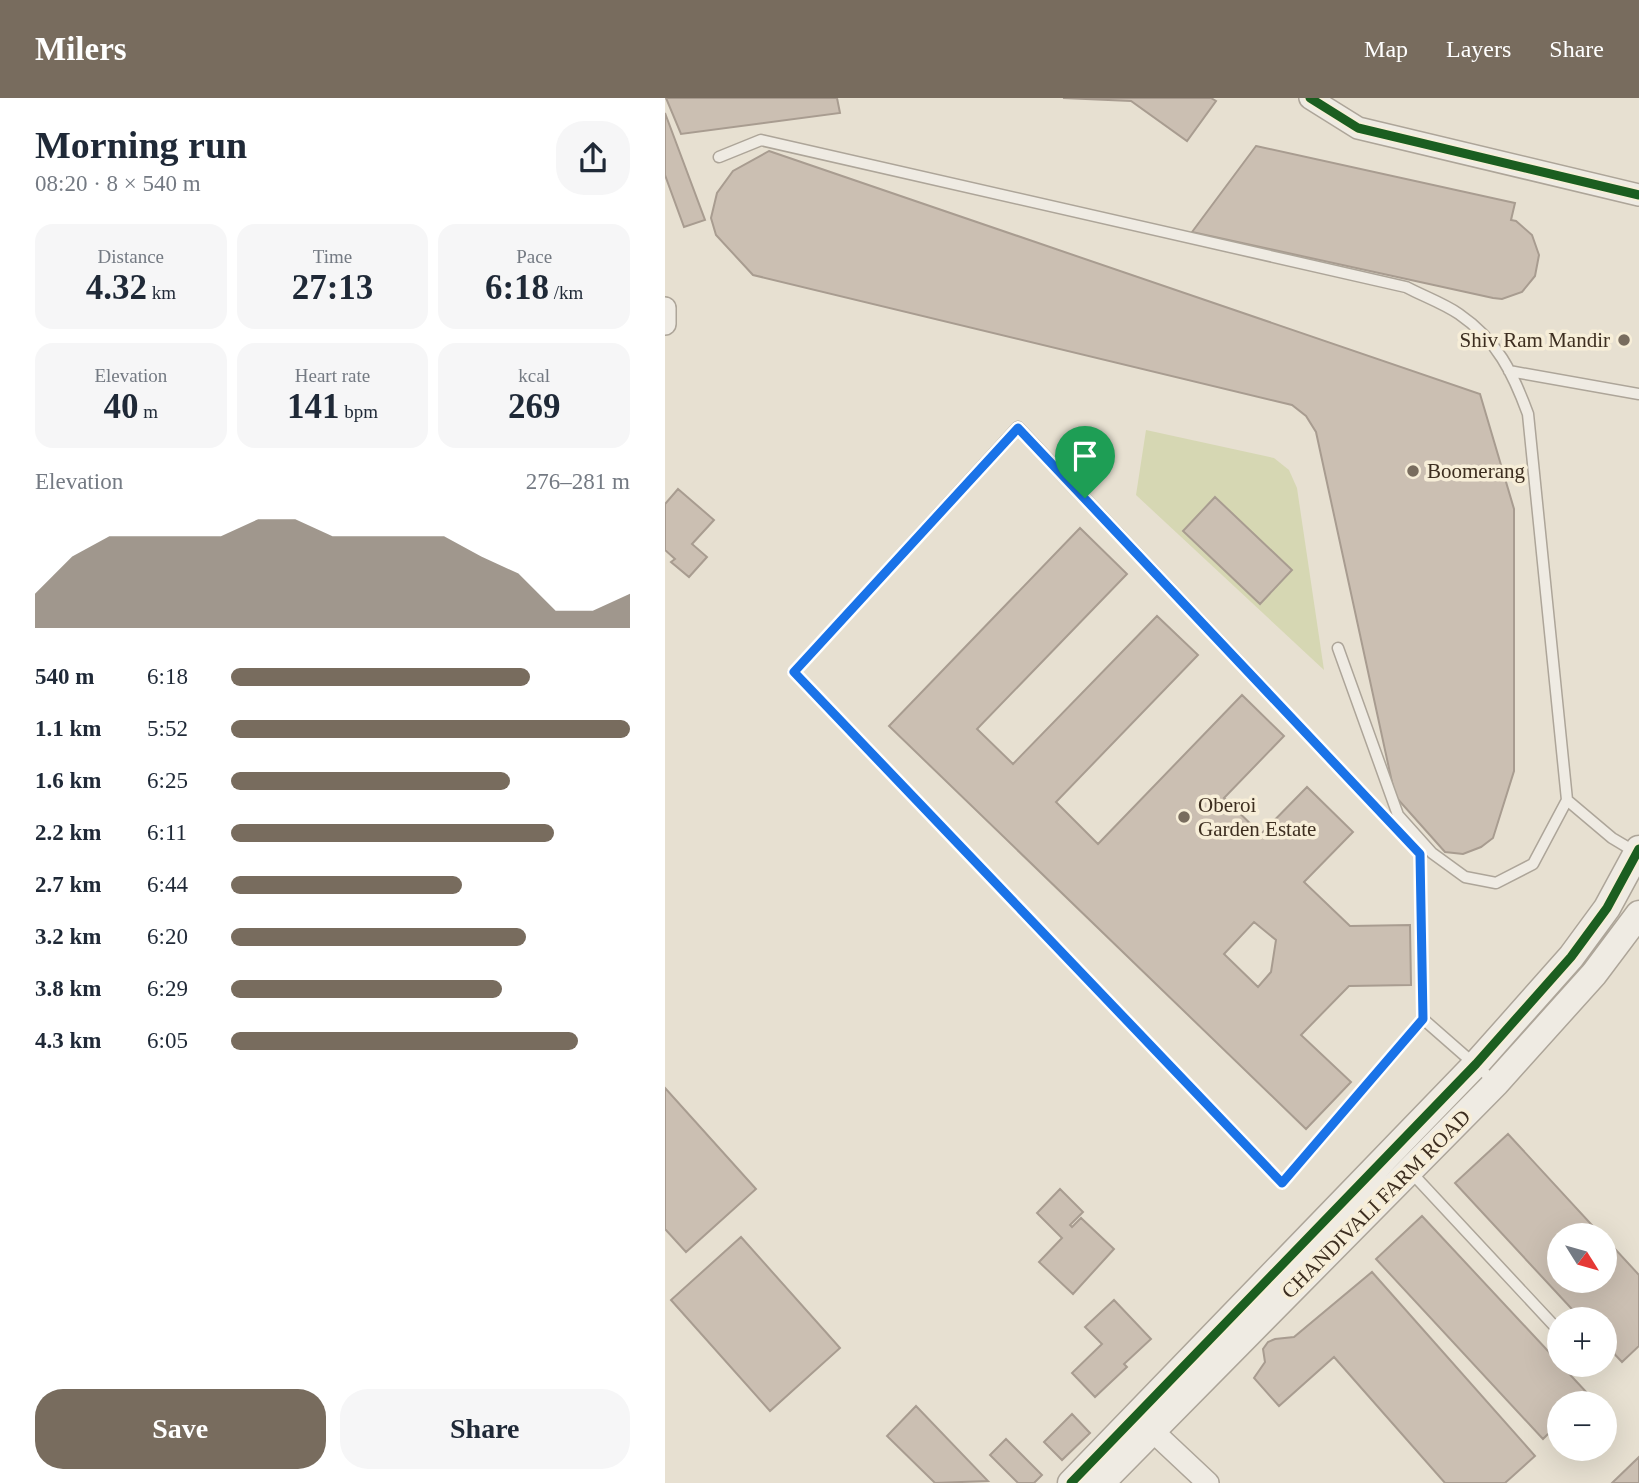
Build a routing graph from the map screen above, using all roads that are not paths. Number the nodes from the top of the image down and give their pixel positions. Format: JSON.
{"nodes":[{"id":1,"x":1310,"y":98,"type":"edge"},
{"id":2,"x":719,"y":157,"type":"dead end"},
{"id":3,"x":1639,"y":195,"type":"edge"},
{"id":4,"x":665,"y":308,"type":"edge"},
{"id":5,"x":665,"y":324,"type":"edge"},
{"id":6,"x":1509,"y":371,"type":"junction"},
{"id":7,"x":1639,"y":394,"type":"edge"},
{"id":8,"x":1338,"y":648,"type":"dead end"},
{"id":9,"x":1567,"y":800,"type":"junction"},
{"id":10,"x":1638,"y":851,"type":"edge"},
{"id":11,"x":1639,"y":914,"type":"edge"},
{"id":12,"x":1423,"y":1019,"type":"junction"},
{"id":13,"x":1476,"y":1064,"type":"junction"},
{"id":14,"x":1496,"y":1083,"type":"junction"},
{"id":15,"x":1409,"y":1170,"type":"junction"},
{"id":16,"x":1547,"y":1318,"type":"edge"},
{"id":17,"x":1143,"y":1423,"type":"junction"},
{"id":18,"x":1071,"y":1483,"type":"edge"},
{"id":19,"x":1101,"y":1483,"type":"edge"},
{"id":20,"x":1208,"y":1483,"type":"edge"}],
"edges":[{"from":1,"to":3,"type":"street"},
{"from":2,"to":6,"type":"lane"},
{"from":4,"to":5,"type":"street"},
{"from":6,"to":7,"type":"lane"},
{"from":6,"to":9,"type":"lane"},
{"from":8,"to":9,"type":"lane"},
{"from":9,"to":10,"type":"lane"},
{"from":10,"to":13,"type":"street"},
{"from":11,"to":14,"type":"street","name":"CHANDIVALI FARM ROAD"},
{"from":12,"to":12,"type":"lane"},
{"from":12,"to":13,"type":"lane"},
{"from":13,"to":14,"type":"lane"},
{"from":13,"to":17,"type":"street"},
{"from":14,"to":15,"type":"street","name":"CHANDIVALI FARM ROAD"},
{"from":15,"to":16,"type":"lane"},
{"from":15,"to":17,"type":"street","name":"CHANDIVALI FARM ROAD"},
{"from":17,"to":18,"type":"street"},
{"from":17,"to":19,"type":"street","name":"CHANDIVALI FARM ROAD"},
{"from":17,"to":20,"type":"street"}]}
